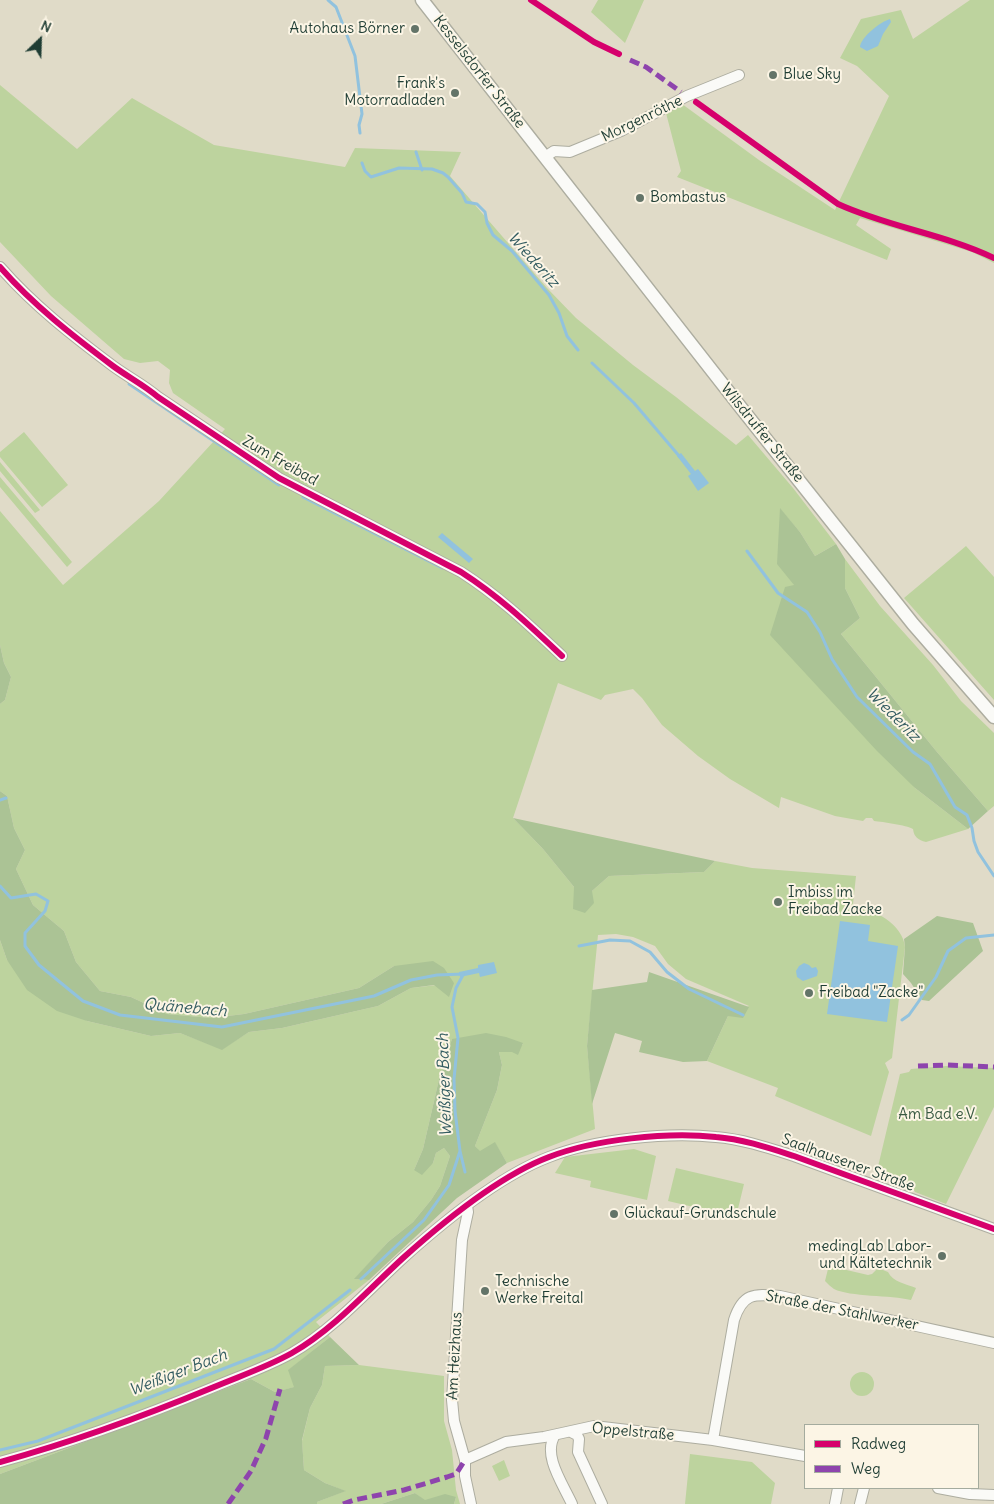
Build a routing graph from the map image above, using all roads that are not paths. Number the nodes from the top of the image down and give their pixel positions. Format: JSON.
{"nodes":[{"id":1,"x":422,"y":0,"type":"edge"},
{"id":2,"x":739,"y":75,"type":"dead end"},
{"id":3,"x":536,"y":145,"type":"joint"},
{"id":4,"x":545,"y":157,"type":"junction"},
{"id":5,"x":0,"y":267,"type":"edge"},
{"id":6,"x":562,"y":656,"type":"dead end"},
{"id":7,"x":994,"y":717,"type":"edge"},
{"id":8,"x":467,"y":1206,"type":"junction"},
{"id":9,"x":994,"y":1229,"type":"edge"},
{"id":10,"x":994,"y":1343,"type":"edge"},
{"id":11,"x":571,"y":1432,"type":"junction"},
{"id":12,"x":555,"y":1435,"type":"junction"},
{"id":13,"x":713,"y":1440,"type":"junction"},
{"id":14,"x":804,"y":1456,"type":"edge"},
{"id":15,"x":465,"y":1460,"type":"junction"},
{"id":16,"x":0,"y":1462,"type":"edge"},
{"id":17,"x":838,"y":1489,"type":"edge"},
{"id":18,"x":864,"y":1489,"type":"edge"},
{"id":19,"x":943,"y":1489,"type":"edge"},
{"id":20,"x":994,"y":1495,"type":"edge"},
{"id":21,"x":471,"y":1504,"type":"edge"},
{"id":22,"x":572,"y":1504,"type":"edge"},
{"id":23,"x":602,"y":1504,"type":"edge"},
{"id":24,"x":834,"y":1504,"type":"edge"},
{"id":25,"x":860,"y":1504,"type":"edge"}],
"edges":[{"from":1,"to":3,"type":"main road","name":"Kesselsdorfer Straße"},
{"from":2,"to":4,"type":"street","name":"Morgenröthe"},
{"from":3,"to":4,"type":"main road","name":"Wilsdruffer Straße"},
{"from":4,"to":7,"type":"main road","name":"Wilsdruffer Straße"},
{"from":5,"to":6,"type":"street","name":"Zum Freibad"},
{"from":8,"to":9,"type":"street","name":"Saalhausener Straße"},
{"from":8,"to":15,"type":"street","name":"Am Heizhaus"},
{"from":8,"to":16,"type":"street","name":"Saalhausener Straße"},
{"from":10,"to":13,"type":"street","name":"Straße der Stahlwerker"},
{"from":11,"to":12,"type":"street","name":"Oppelstraße"},
{"from":11,"to":13,"type":"street","name":"Oppelstraße"},
{"from":11,"to":23,"type":"street"},
{"from":12,"to":15,"type":"street","name":"Oppelstraße"},
{"from":12,"to":22,"type":"street"},
{"from":13,"to":14,"type":"street","name":"Oppelstraße"},
{"from":15,"to":21,"type":"street","name":"Am Heizhaus"},
{"from":17,"to":24,"type":"street"},
{"from":18,"to":25,"type":"street"},
{"from":19,"to":20,"type":"street"}]}
